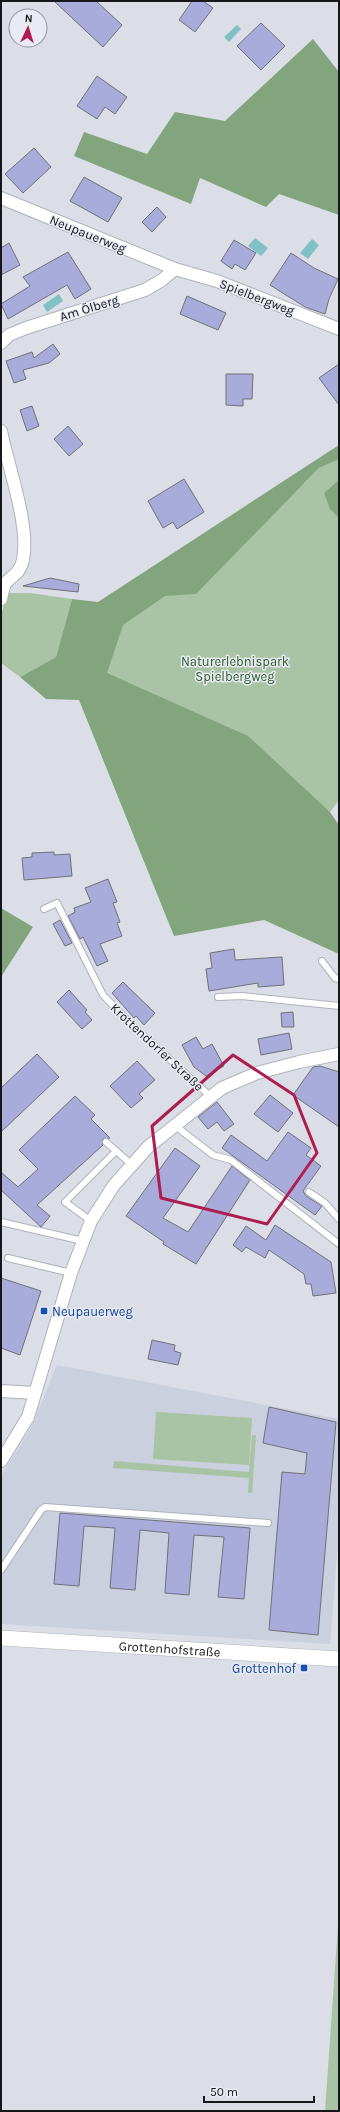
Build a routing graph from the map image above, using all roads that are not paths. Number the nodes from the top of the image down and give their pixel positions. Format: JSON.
{"nodes":[{"id":1,"x":1,"y":198,"type":"edge"},
{"id":2,"x":175,"y":269,"type":"junction"},
{"id":3,"x":339,"y":329,"type":"edge"},
{"id":4,"x":1,"y":343,"type":"edge"},
{"id":5,"x":1,"y":431,"type":"edge"},
{"id":6,"x":3,"y":583,"type":"edge"},
{"id":7,"x":1,"y":599,"type":"edge"},
{"id":8,"x":44,"y":909,"type":"dead end"},
{"id":9,"x":322,"y":961,"type":"dead end"},
{"id":10,"x":339,"y":979,"type":"edge"},
{"id":11,"x":218,"y":997,"type":"dead end"},
{"id":12,"x":339,"y":1006,"type":"edge"},
{"id":13,"x":339,"y":1054,"type":"edge"},
{"id":14,"x":210,"y":1096,"type":"junction"},
{"id":15,"x":174,"y":1125,"type":"junction"},
{"id":16,"x":106,"y":1142,"type":"dead end"},
{"id":17,"x":116,"y":1152,"type":"junction"},
{"id":18,"x":131,"y":1164,"type":"junction"},
{"id":19,"x":309,"y":1192,"type":"dead end"},
{"id":20,"x":339,"y":1218,"type":"edge"},
{"id":21,"x":91,"y":1221,"type":"junction"},
{"id":22,"x":1,"y":1222,"type":"edge"},
{"id":23,"x":83,"y":1241,"type":"junction"},
{"id":24,"x":339,"y":1244,"type":"edge"},
{"id":25,"x":8,"y":1258,"type":"dead end"},
{"id":26,"x":71,"y":1273,"type":"junction"},
{"id":27,"x":1,"y":1391,"type":"edge"},
{"id":28,"x":35,"y":1393,"type":"junction"},
{"id":29,"x":1,"y":1461,"type":"edge"},
{"id":30,"x":268,"y":1523,"type":"dead end"},
{"id":31,"x":1,"y":1570,"type":"edge"},
{"id":32,"x":1,"y":1638,"type":"edge"},
{"id":33,"x":339,"y":1658,"type":"edge"}],
"edges":[{"from":1,"to":2,"type":"street","name":"Neupauerweg"},
{"from":2,"to":3,"type":"street","name":"Spielbergweg"},
{"from":2,"to":4,"type":"street","name":"Am Ölberg"},
{"from":5,"to":6,"type":"street"},
{"from":6,"to":7,"type":"street"},
{"from":8,"to":14,"type":"lane","name":"Krottendorfer Straße"},
{"from":9,"to":10,"type":"lane"},
{"from":11,"to":12,"type":"lane"},
{"from":13,"to":14,"type":"street","name":"Krottendorfer Straße"},
{"from":14,"to":15,"type":"street","name":"Krottendorfer Straße"},
{"from":15,"to":18,"type":"street","name":"Krottendorfer Straße"},
{"from":15,"to":24,"type":"lane"},
{"from":16,"to":17,"type":"lane"},
{"from":17,"to":18,"type":"lane"},
{"from":17,"to":21,"type":"lane"},
{"from":18,"to":21,"type":"street","name":"Krottendorfer Straße"},
{"from":19,"to":20,"type":"lane"},
{"from":21,"to":23,"type":"street","name":"Krottendorfer Straße"},
{"from":22,"to":23,"type":"lane"},
{"from":23,"to":26,"type":"street","name":"Krottendorfer Straße"},
{"from":25,"to":26,"type":"lane"},
{"from":26,"to":28,"type":"street","name":"Krottendorfer Straße"},
{"from":27,"to":28,"type":"street"},
{"from":28,"to":29,"type":"street","name":"Krottendorfer Straße"},
{"from":30,"to":31,"type":"lane"},
{"from":32,"to":33,"type":"street","name":"Grottenhofstraße"}]}
